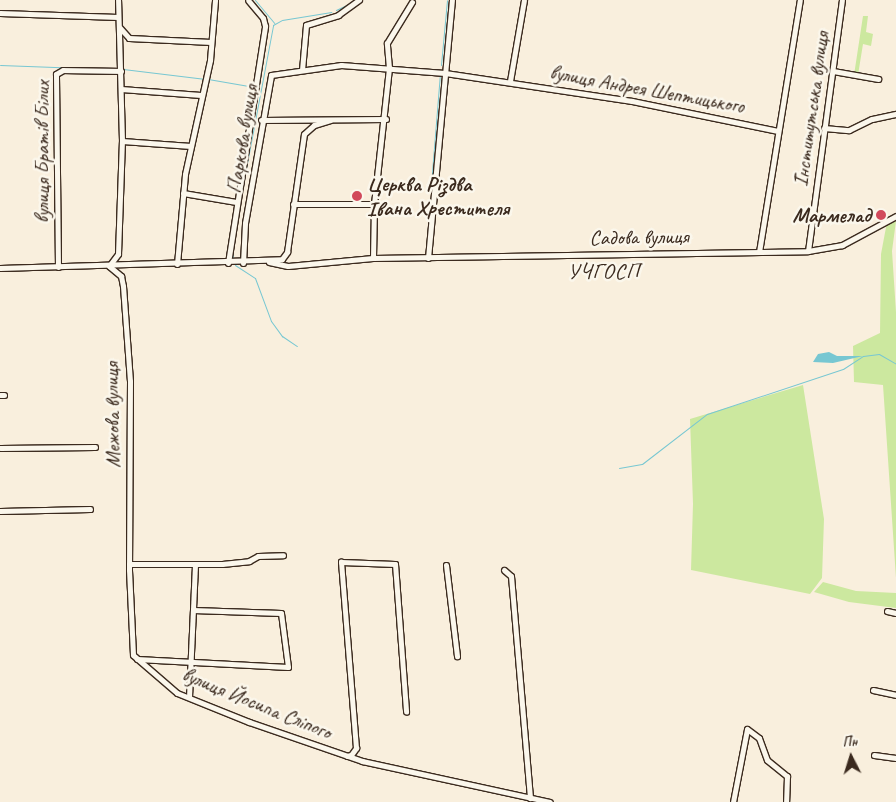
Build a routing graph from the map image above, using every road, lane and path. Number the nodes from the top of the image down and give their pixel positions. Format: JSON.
{"nodes":[{"id":1,"x":118,"y":0,"type":"edge"},
{"id":2,"x":215,"y":0,"type":"edge"},
{"id":3,"x":248,"y":0,"type":"edge"},
{"id":4,"x":359,"y":0,"type":"edge"},
{"id":5,"x":452,"y":0,"type":"edge"},
{"id":6,"x":524,"y":0,"type":"edge"},
{"id":7,"x":800,"y":0,"type":"edge"},
{"id":8,"x":842,"y":0,"type":"edge"},
{"id":9,"x":412,"y":2,"type":"dead end"},
{"id":10,"x":0,"y":13,"type":"edge"},
{"id":11,"x":118,"y":17,"type":"junction"},
{"id":12,"x":118,"y":24,"type":"junction"},
{"id":13,"x":211,"y":42,"type":"junction"},
{"id":14,"x":389,"y":68,"type":"junction"},
{"id":15,"x":302,"y":70,"type":"junction"},
{"id":16,"x":121,"y":71,"type":"junction"},
{"id":17,"x":833,"y":71,"type":"junction"},
{"id":18,"x":444,"y":73,"type":"junction"},
{"id":19,"x":878,"y":79,"type":"dead end"},
{"id":20,"x":510,"y":81,"type":"junction"},
{"id":21,"x":121,"y":90,"type":"junction"},
{"id":22,"x":201,"y":95,"type":"junction"},
{"id":23,"x":896,"y":114,"type":"edge"},
{"id":24,"x":386,"y":119,"type":"junction"},
{"id":25,"x":261,"y":120,"type":"junction"},
{"id":26,"x":330,"y":120,"type":"junction"},
{"id":27,"x":824,"y":128,"type":"junction"},
{"id":28,"x":778,"y":131,"type":"junction"},
{"id":29,"x":122,"y":141,"type":"junction"},
{"id":30,"x":191,"y":146,"type":"junction"},
{"id":31,"x":183,"y":192,"type":"junction"},
{"id":32,"x":236,"y":202,"type":"junction"},
{"id":33,"x":293,"y":204,"type":"junction"},
{"id":34,"x":374,"y":204,"type":"junction"},
{"id":35,"x":896,"y":216,"type":"edge"},
{"id":36,"x":808,"y":251,"type":"junction"},
{"id":37,"x":759,"y":252,"type":"junction"},
{"id":38,"x":373,"y":258,"type":"junction"},
{"id":39,"x":428,"y":258,"type":"junction"},
{"id":40,"x":269,"y":262,"type":"junction"},
{"id":41,"x":228,"y":263,"type":"junction"},
{"id":42,"x":243,"y":263,"type":"junction"},
{"id":43,"x":177,"y":264,"type":"junction"},
{"id":44,"x":109,"y":266,"type":"junction"},
{"id":45,"x":58,"y":267,"type":"junction"},
{"id":46,"x":0,"y":268,"type":"edge"},
{"id":47,"x":95,"y":447,"type":"dead end"},
{"id":48,"x":0,"y":448,"type":"edge"},
{"id":49,"x":90,"y":509,"type":"dead end"},
{"id":50,"x":0,"y":511,"type":"edge"},
{"id":51,"x":283,"y":555,"type":"dead end"},
{"id":52,"x":195,"y":564,"type":"junction"},
{"id":53,"x":446,"y":565,"type":"dead end"},
{"id":54,"x":129,"y":567,"type":"junction"},
{"id":55,"x":504,"y":570,"type":"dead end"},
{"id":56,"x":193,"y":610,"type":"junction"},
{"id":57,"x":887,"y":612,"type":"dead end"},
{"id":58,"x":896,"y":613,"type":"edge"},
{"id":59,"x":457,"y":656,"type":"dead end"},
{"id":60,"x":137,"y":660,"type":"junction"},
{"id":61,"x":191,"y":664,"type":"junction"},
{"id":62,"x":873,"y":690,"type":"dead end"},
{"id":63,"x":896,"y":696,"type":"edge"},
{"id":64,"x":189,"y":697,"type":"junction"},
{"id":65,"x":406,"y":712,"type":"dead end"},
{"id":66,"x":874,"y":754,"type":"dead end"},
{"id":67,"x":346,"y":756,"type":"junction"},
{"id":68,"x":896,"y":758,"type":"edge"},
{"id":69,"x":530,"y":798,"type":"junction"},
{"id":70,"x":550,"y":802,"type":"edge"},
{"id":71,"x":733,"y":802,"type":"edge"},
{"id":72,"x":786,"y":802,"type":"edge"}],
"edges":[{"from":1,"to":11,"type":"street"},
{"from":2,"to":13,"type":"street"},
{"from":3,"to":32,"type":"street"},
{"from":4,"to":15,"type":"street"},
{"from":5,"to":18,"type":"street"},
{"from":6,"to":20,"type":"street"},
{"from":7,"to":28,"type":"street"},
{"from":8,"to":17,"type":"street","name":"Інститутська вулиця"},
{"from":9,"to":14,"type":"street"},
{"from":10,"to":11,"type":"street"},
{"from":11,"to":12,"type":"street"},
{"from":12,"to":13,"type":"street"},
{"from":12,"to":16,"type":"street"},
{"from":13,"to":22,"type":"street"},
{"from":14,"to":15,"type":"street","name":"Паркова вулиця"},
{"from":14,"to":18,"type":"street","name":"Паркова вулиця"},
{"from":14,"to":24,"type":"street"},
{"from":15,"to":25,"type":"street","name":"Паркова вулиця"},
{"from":16,"to":21,"type":"street"},
{"from":16,"to":45,"type":"street","name":"вулиця Братів Білих"},
{"from":17,"to":19,"type":"street"},
{"from":17,"to":27,"type":"street","name":"Інститутська вулиця"},
{"from":18,"to":20,"type":"street","name":"вулиця Андрея Шептицького"},
{"from":18,"to":39,"type":"street"},
{"from":20,"to":28,"type":"street","name":"вулиця Андрея Шептицького"},
{"from":21,"to":22,"type":"street"},
{"from":21,"to":29,"type":"street"},
{"from":22,"to":30,"type":"street"},
{"from":23,"to":27,"type":"street"},
{"from":24,"to":26,"type":"street"},
{"from":24,"to":34,"type":"street"},
{"from":25,"to":26,"type":"street"},
{"from":25,"to":42,"type":"street","name":"Паркова вулиця"},
{"from":26,"to":33,"type":"street"},
{"from":27,"to":36,"type":"street","name":"Інститутська вулиця"},
{"from":28,"to":37,"type":"street"},
{"from":29,"to":30,"type":"street"},
{"from":29,"to":44,"type":"street"},
{"from":30,"to":31,"type":"street"},
{"from":31,"to":32,"type":"street"},
{"from":31,"to":43,"type":"street"},
{"from":32,"to":41,"type":"street"},
{"from":33,"to":34,"type":"street"},
{"from":33,"to":40,"type":"street"},
{"from":34,"to":38,"type":"street"},
{"from":35,"to":36,"type":"street","name":"Садова вулиця"},
{"from":36,"to":37,"type":"street","name":"Садова вулиця"},
{"from":37,"to":39,"type":"street","name":"Садова вулиця"},
{"from":38,"to":39,"type":"street","name":"Садова вулиця"},
{"from":38,"to":40,"type":"street","name":"Садова вулиця"},
{"from":40,"to":42,"type":"street","name":"Садова вулиця"},
{"from":41,"to":42,"type":"street","name":"Садова вулиця"},
{"from":41,"to":43,"type":"street","name":"Садова вулиця"},
{"from":43,"to":44,"type":"street","name":"Садова вулиця"},
{"from":44,"to":45,"type":"street","name":"Садова вулиця"},
{"from":44,"to":54,"type":"street","name":"Межова вулиця"},
{"from":45,"to":46,"type":"street","name":"Садова вулиця"},
{"from":47,"to":48,"type":"street"},
{"from":49,"to":50,"type":"street"},
{"from":51,"to":52,"type":"street"},
{"from":52,"to":54,"type":"street"},
{"from":52,"to":56,"type":"street"},
{"from":53,"to":59,"type":"street"},
{"from":54,"to":60,"type":"street"},
{"from":55,"to":69,"type":"street"},
{"from":56,"to":61,"type":"street"},
{"from":56,"to":61,"type":"street"},
{"from":57,"to":58,"type":"street"},
{"from":60,"to":61,"type":"street"},
{"from":60,"to":64,"type":"street","name":"вулиця Йосипа Сліпого"},
{"from":61,"to":64,"type":"street"},
{"from":62,"to":63,"type":"street"},
{"from":64,"to":67,"type":"street","name":"вулиця Йосипа Сліпого"},
{"from":65,"to":67,"type":"street"},
{"from":66,"to":68,"type":"street"},
{"from":67,"to":69,"type":"street","name":"вулиця Йосипа Сліпого"},
{"from":69,"to":70,"type":"street","name":"вулиця Йосипа Сліпого"},
{"from":71,"to":72,"type":"street"}]}
